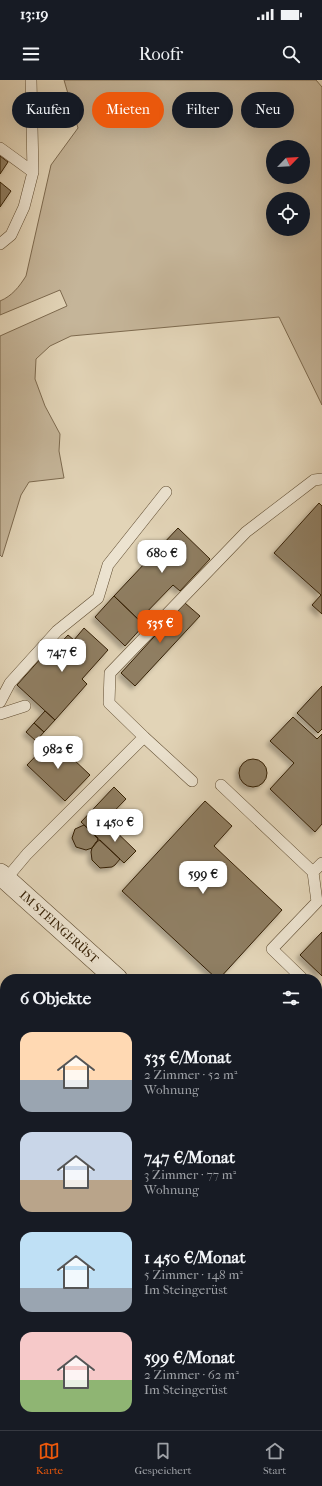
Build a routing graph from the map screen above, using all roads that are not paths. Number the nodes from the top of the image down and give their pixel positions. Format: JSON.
{"nodes":[{"id":1,"x":32,"y":80,"type":"edge"},
{"id":2,"x":0,"y":148,"type":"edge"},
{"id":3,"x":33,"y":172,"type":"junction"},
{"id":4,"x":0,"y":244,"type":"edge"},
{"id":5,"x":322,"y":479,"type":"edge"},
{"id":6,"x":166,"y":492,"type":"dead end"},
{"id":7,"x":0,"y":702,"type":"edge"},
{"id":8,"x":25,"y":706,"type":"dead end"},
{"id":9,"x":0,"y":714,"type":"edge"},
{"id":10,"x":144,"y":737,"type":"junction"},
{"id":11,"x":192,"y":781,"type":"dead end"},
{"id":12,"x":221,"y":785,"type":"dead end"},
{"id":13,"x":322,"y":863,"type":"edge"},
{"id":14,"x":313,"y":872,"type":"junction"},
{"id":15,"x":3,"y":877,"type":"edge"},
{"id":16,"x":111,"y":974,"type":"edge"},
{"id":17,"x":297,"y":974,"type":"edge"}],
"edges":[{"from":1,"to":3,"type":"lane"},
{"from":2,"to":3,"type":"lane"},
{"from":3,"to":4,"type":"lane"},
{"from":5,"to":10,"type":"lane"},
{"from":6,"to":7,"type":"lane"},
{"from":8,"to":9,"type":"lane"},
{"from":10,"to":11,"type":"lane"},
{"from":10,"to":15,"type":"lane"},
{"from":12,"to":14,"type":"lane"},
{"from":13,"to":14,"type":"lane"},
{"from":14,"to":17,"type":"lane"},
{"from":15,"to":16,"type":"street","name":"IM STEINGERÜST"}]}
